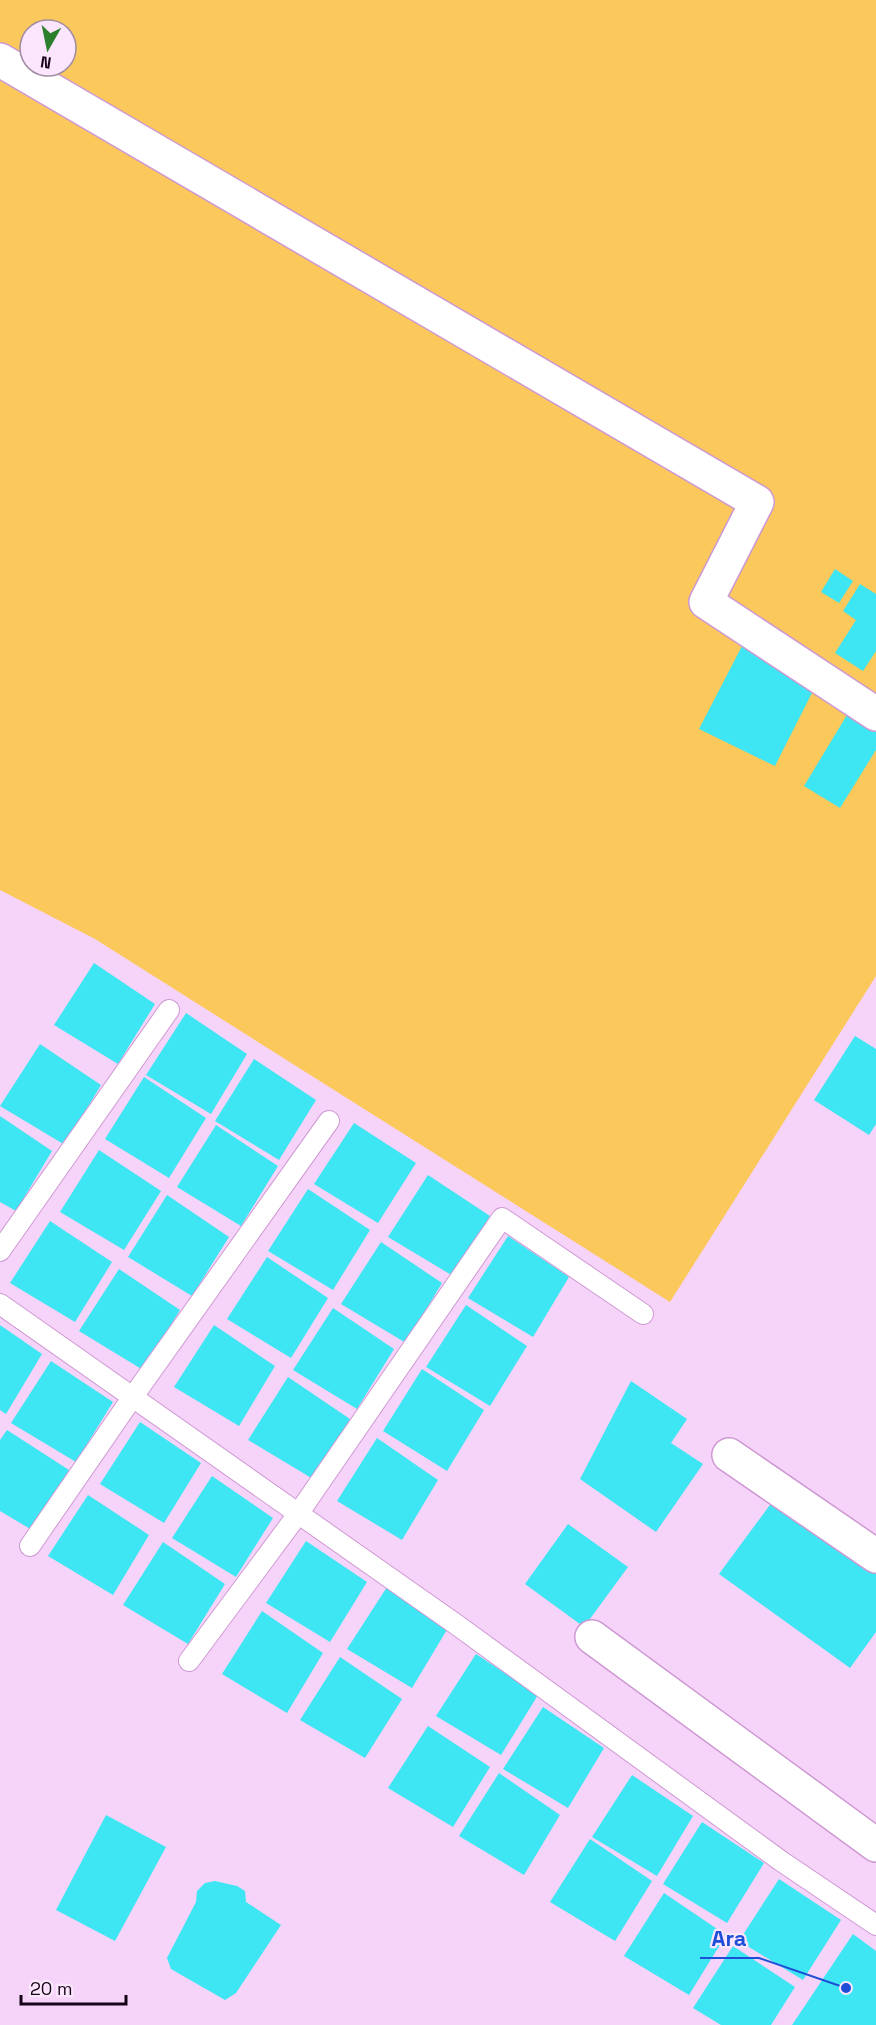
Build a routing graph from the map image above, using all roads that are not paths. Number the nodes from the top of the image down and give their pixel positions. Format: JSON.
{"nodes":[{"id":1,"x":0,"y":60,"type":"edge"},
{"id":2,"x":876,"y":714,"type":"edge"},
{"id":3,"x":169,"y":1010,"type":"dead end"},
{"id":4,"x":329,"y":1121,"type":"dead end"},
{"id":5,"x":0,"y":1251,"type":"edge"},
{"id":6,"x":0,"y":1304,"type":"edge"},
{"id":7,"x":643,"y":1314,"type":"dead end"},
{"id":8,"x":132,"y":1398,"type":"junction"},
{"id":9,"x":729,"y":1455,"type":"dead end"},
{"id":10,"x":298,"y":1514,"type":"junction"},
{"id":11,"x":30,"y":1546,"type":"dead end"},
{"id":12,"x":876,"y":1556,"type":"edge"},
{"id":13,"x":592,"y":1637,"type":"dead end"},
{"id":14,"x":189,"y":1661,"type":"dead end"},
{"id":15,"x":876,"y":1845,"type":"edge"},
{"id":16,"x":876,"y":1926,"type":"edge"}],
"edges":[{"from":1,"to":2,"type":"street"},
{"from":3,"to":5,"type":"lane"},
{"from":4,"to":8,"type":"lane"},
{"from":6,"to":8,"type":"lane"},
{"from":7,"to":10,"type":"lane"},
{"from":8,"to":10,"type":"lane"},
{"from":8,"to":11,"type":"lane"},
{"from":9,"to":12,"type":"street"},
{"from":10,"to":14,"type":"lane"},
{"from":10,"to":16,"type":"lane"},
{"from":13,"to":15,"type":"street"}]}
